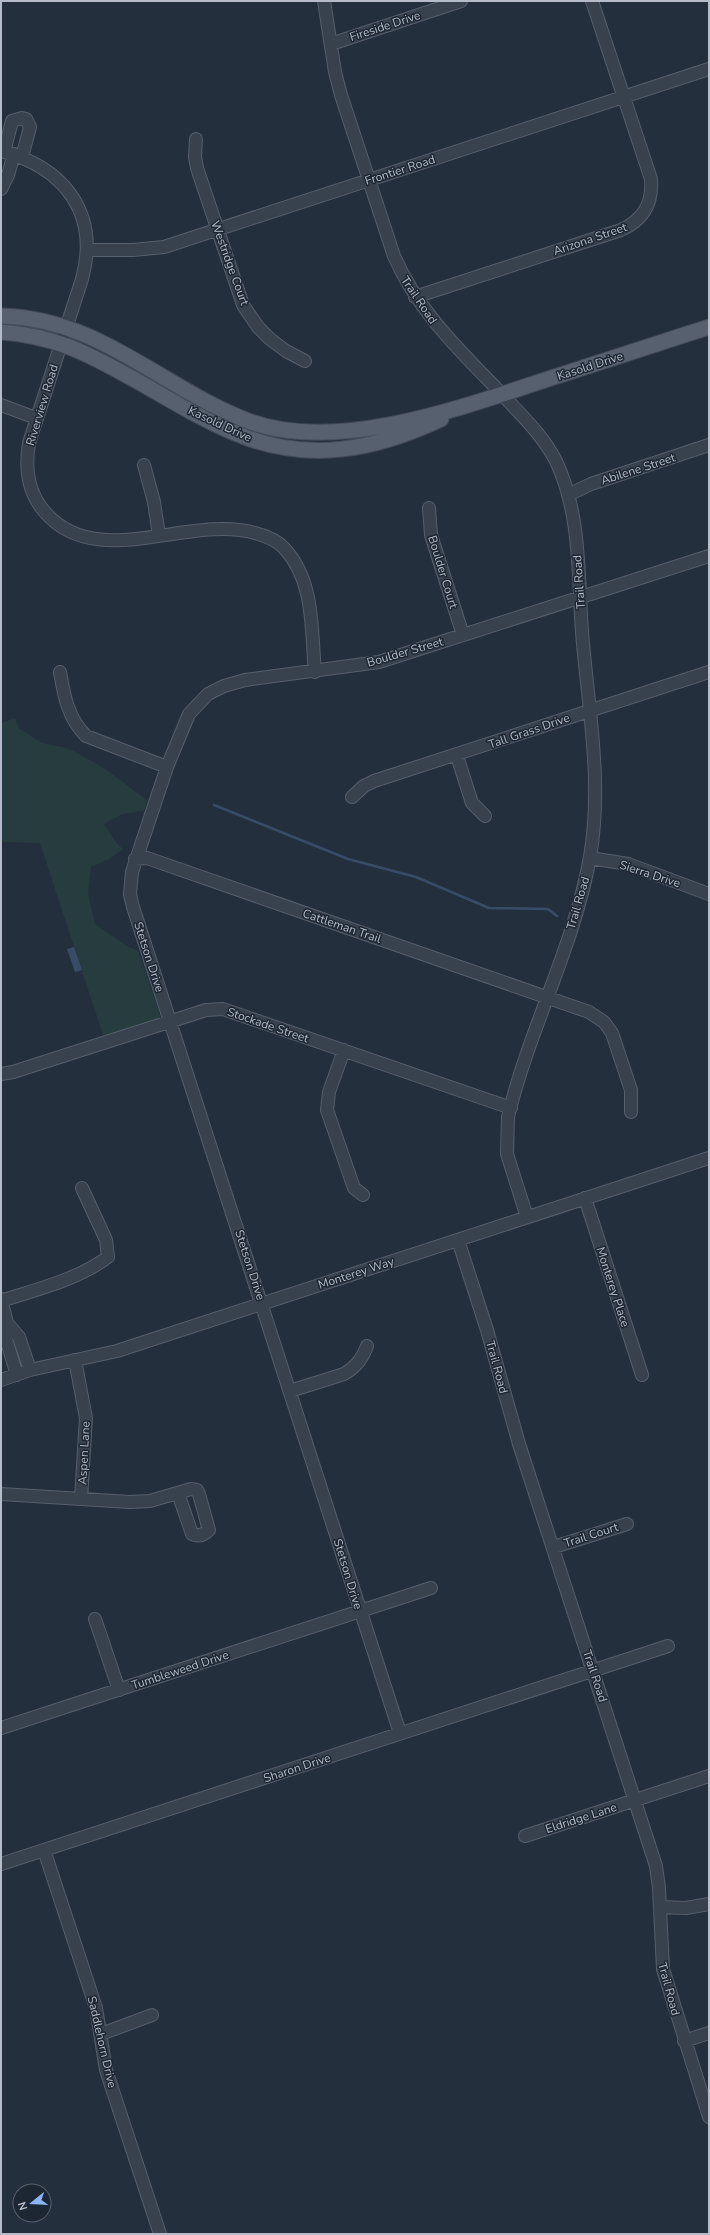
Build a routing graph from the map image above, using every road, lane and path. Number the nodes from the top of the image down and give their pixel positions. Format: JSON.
{"nodes":[{"id":1,"x":324,"y":1,"type":"edge"},
{"id":2,"x":462,"y":1,"type":"edge"},
{"id":3,"x":592,"y":1,"type":"edge"},
{"id":4,"x":331,"y":44,"type":"junction"},
{"id":5,"x":709,"y":69,"type":"edge"},
{"id":6,"x":624,"y":97,"type":"junction"},
{"id":7,"x":196,"y":140,"type":"dead end"},
{"id":8,"x":10,"y":153,"type":"edge"},
{"id":9,"x":369,"y":180,"type":"junction"},
{"id":10,"x":1,"y":189,"type":"edge"},
{"id":11,"x":217,"y":229,"type":"junction"},
{"id":12,"x":88,"y":250,"type":"junction"},
{"id":13,"x":415,"y":297,"type":"junction"},
{"id":14,"x":1,"y":316,"type":"edge"},
{"id":15,"x":67,"y":327,"type":"junction"},
{"id":16,"x":709,"y":327,"type":"edge"},
{"id":17,"x":1,"y":332,"type":"edge"},
{"id":18,"x":61,"y":343,"type":"junction"},
{"id":19,"x":305,"y":361,"type":"dead end"},
{"id":20,"x":502,"y":395,"type":"junction"},
{"id":21,"x":1,"y":404,"type":"edge"},
{"id":22,"x":471,"y":405,"type":"junction"},
{"id":23,"x":36,"y":418,"type":"junction"},
{"id":24,"x":709,"y":445,"type":"edge"},
{"id":25,"x":144,"y":465,"type":"dead end"},
{"id":26,"x":568,"y":495,"type":"junction"},
{"id":27,"x":429,"y":508,"type":"dead end"},
{"id":28,"x":159,"y":535,"type":"junction"},
{"id":29,"x":709,"y":556,"type":"edge"},
{"id":30,"x":580,"y":597,"type":"junction"},
{"id":31,"x":463,"y":635,"type":"junction"},
{"id":32,"x":60,"y":672,"type":"dead end"},
{"id":33,"x":315,"y":672,"type":"junction"},
{"id":34,"x":709,"y":672,"type":"edge"},
{"id":35,"x":591,"y":710,"type":"junction"},
{"id":36,"x":457,"y":756,"type":"junction"},
{"id":37,"x":167,"y":767,"type":"junction"},
{"id":38,"x":157,"y":796,"type":"joint"},
{"id":39,"x":352,"y":797,"type":"dead end"},
{"id":40,"x":485,"y":816,"type":"dead end"},
{"id":41,"x":590,"y":858,"type":"junction"},
{"id":42,"x":135,"y":859,"type":"junction"},
{"id":43,"x":709,"y":894,"type":"edge"},
{"id":44,"x":548,"y":998,"type":"junction"},
{"id":45,"x":170,"y":1021,"type":"junction"},
{"id":46,"x":344,"y":1050,"type":"junction"},
{"id":47,"x":1,"y":1074,"type":"edge"},
{"id":48,"x":511,"y":1108,"type":"junction"},
{"id":49,"x":631,"y":1112,"type":"dead end"},
{"id":50,"x":709,"y":1158,"type":"edge"},
{"id":51,"x":82,"y":1188,"type":"dead end"},
{"id":52,"x":363,"y":1195,"type":"dead end"},
{"id":53,"x":585,"y":1198,"type":"junction"},
{"id":54,"x":527,"y":1217,"type":"junction"},
{"id":55,"x":458,"y":1240,"type":"junction"},
{"id":56,"x":1,"y":1300,"type":"edge"},
{"id":57,"x":262,"y":1302,"type":"junction"},
{"id":58,"x":7,"y":1323,"type":"junction"},
{"id":59,"x":367,"y":1346,"type":"dead end"},
{"id":60,"x":75,"y":1360,"type":"junction"},
{"id":61,"x":30,"y":1370,"type":"junction"},
{"id":62,"x":17,"y":1374,"type":"junction"},
{"id":63,"x":642,"y":1375,"type":"dead end"},
{"id":64,"x":1,"y":1380,"type":"edge"},
{"id":65,"x":290,"y":1391,"type":"junction"},
{"id":66,"x":178,"y":1493,"type":"dead end"},
{"id":67,"x":1,"y":1494,"type":"edge"},
{"id":68,"x":81,"y":1499,"type":"junction"},
{"id":69,"x":627,"y":1524,"type":"dead end"},
{"id":70,"x":554,"y":1547,"type":"junction"},
{"id":71,"x":431,"y":1588,"type":"dead end"},
{"id":72,"x":360,"y":1611,"type":"junction"},
{"id":73,"x":95,"y":1619,"type":"dead end"},
{"id":74,"x":668,"y":1646,"type":"dead end"},
{"id":75,"x":594,"y":1672,"type":"junction"},
{"id":76,"x":118,"y":1690,"type":"junction"},
{"id":77,"x":1,"y":1728,"type":"edge"},
{"id":78,"x":400,"y":1733,"type":"junction"},
{"id":79,"x":709,"y":1776,"type":"edge"},
{"id":80,"x":636,"y":1800,"type":"junction"},
{"id":81,"x":526,"y":1836,"type":"dead end"},
{"id":82,"x":44,"y":1850,"type":"junction"},
{"id":83,"x":1,"y":1864,"type":"edge"},
{"id":84,"x":709,"y":1904,"type":"edge"},
{"id":85,"x":660,"y":1907,"type":"junction"},
{"id":86,"x":152,"y":2015,"type":"dead end"},
{"id":87,"x":709,"y":2033,"type":"edge"},
{"id":88,"x":101,"y":2034,"type":"junction"},
{"id":89,"x":684,"y":2041,"type":"junction"},
{"id":90,"x":709,"y":2116,"type":"edge"},
{"id":91,"x":160,"y":2234,"type":"edge"}],
"edges":[{"from":1,"to":4,"type":"street","name":"Trail Road"},
{"from":2,"to":4,"type":"street","name":"Fireside Drive"},
{"from":3,"to":6,"type":"street"},
{"from":4,"to":9,"type":"street","name":"Trail Road"},
{"from":5,"to":6,"type":"street","name":"Frontier Road"},
{"from":6,"to":9,"type":"street","name":"Frontier Road"},
{"from":6,"to":13,"type":"street","name":"Arizona Street"},
{"from":7,"to":11,"type":"street","name":"Westridge Court"},
{"from":8,"to":10,"type":"street"},
{"from":8,"to":12,"type":"street","name":"Riverview Road"},
{"from":9,"to":11,"type":"street","name":"Frontier Road"},
{"from":9,"to":13,"type":"street","name":"Trail Road"},
{"from":11,"to":12,"type":"street","name":"Frontier Road"},
{"from":11,"to":19,"type":"street","name":"Westridge Court"},
{"from":12,"to":15,"type":"street","name":"Riverview Road"},
{"from":13,"to":20,"type":"street","name":"Trail Road"},
{"from":14,"to":15,"type":"main road","name":"Kasold Drive"},
{"from":15,"to":18,"type":"street","name":"Riverview Road"},
{"from":15,"to":22,"type":"main road","name":"Kasold Drive"},
{"from":16,"to":20,"type":"main road","name":"Kasold Drive"},
{"from":17,"to":18,"type":"main road","name":"Kasold Drive"},
{"from":18,"to":22,"type":"main road","name":"Kasold Drive"},
{"from":18,"to":23,"type":"street","name":"Riverview Road"},
{"from":20,"to":22,"type":"main road","name":"Kasold Drive"},
{"from":20,"to":26,"type":"street","name":"Trail Road"},
{"from":21,"to":23,"type":"street"},
{"from":23,"to":28,"type":"street","name":"Riverview Road"},
{"from":24,"to":26,"type":"street","name":"Abilene Street"},
{"from":25,"to":28,"type":"street"},
{"from":26,"to":30,"type":"street","name":"Trail Road"},
{"from":27,"to":31,"type":"street","name":"Boulder Court"},
{"from":28,"to":33,"type":"street","name":"Riverview Road"},
{"from":29,"to":30,"type":"street","name":"Boulder Street"},
{"from":30,"to":31,"type":"street","name":"Boulder Street"},
{"from":30,"to":35,"type":"street","name":"Trail Road"},
{"from":31,"to":33,"type":"street","name":"Boulder Street"},
{"from":32,"to":37,"type":"street"},
{"from":33,"to":37,"type":"street","name":"Boulder Street"},
{"from":34,"to":35,"type":"street","name":"Tall Grass Drive"},
{"from":35,"to":36,"type":"street","name":"Tall Grass Drive"},
{"from":35,"to":41,"type":"street","name":"Trail Road"},
{"from":36,"to":39,"type":"street","name":"Tall Grass Drive"},
{"from":36,"to":40,"type":"street"},
{"from":37,"to":38,"type":"street","name":"Boulder Street"},
{"from":38,"to":42,"type":"street","name":"Stetson Drive"},
{"from":41,"to":43,"type":"street","name":"Sierra Drive"},
{"from":41,"to":44,"type":"street","name":"Trail Road"},
{"from":42,"to":44,"type":"street","name":"Cattleman Trail"},
{"from":42,"to":45,"type":"street","name":"Stetson Drive"},
{"from":44,"to":48,"type":"street","name":"Trail Road"},
{"from":44,"to":49,"type":"street","name":"Cattleman Trail"},
{"from":45,"to":46,"type":"street","name":"Stockade Street"},
{"from":45,"to":47,"type":"street","name":"Stockade Street"},
{"from":45,"to":57,"type":"street","name":"Stetson Drive"},
{"from":46,"to":48,"type":"street","name":"Stockade Street"},
{"from":46,"to":52,"type":"street"},
{"from":48,"to":54,"type":"street","name":"Trail Road"},
{"from":50,"to":53,"type":"street","name":"Monterey Way"},
{"from":51,"to":56,"type":"street"},
{"from":53,"to":54,"type":"street","name":"Monterey Way"},
{"from":53,"to":63,"type":"street","name":"Monterey Place"},
{"from":54,"to":55,"type":"street","name":"Monterey Way"},
{"from":55,"to":57,"type":"street","name":"Monterey Way"},
{"from":55,"to":70,"type":"street","name":"Trail Road"},
{"from":56,"to":58,"type":"street"},
{"from":57,"to":60,"type":"street","name":"Monterey Way"},
{"from":57,"to":65,"type":"street","name":"Stetson Drive"},
{"from":58,"to":61,"type":"street"},
{"from":58,"to":62,"type":"street"},
{"from":59,"to":65,"type":"street"},
{"from":60,"to":61,"type":"street","name":"Monterey Way"},
{"from":60,"to":68,"type":"street","name":"Aspen Lane"},
{"from":61,"to":62,"type":"street","name":"Monterey Way"},
{"from":62,"to":64,"type":"street","name":"Monterey Way"},
{"from":65,"to":72,"type":"street","name":"Stetson Drive"},
{"from":66,"to":68,"type":"street","name":"Aspen Lane"},
{"from":67,"to":68,"type":"street","name":"Aspen Lane"},
{"from":69,"to":70,"type":"street","name":"Trail Court"},
{"from":70,"to":75,"type":"street","name":"Trail Road"},
{"from":71,"to":72,"type":"street","name":"Tumbleweed Drive"},
{"from":72,"to":76,"type":"street","name":"Tumbleweed Drive"},
{"from":72,"to":78,"type":"street","name":"Stetson Drive"},
{"from":73,"to":76,"type":"street"},
{"from":74,"to":75,"type":"street","name":"Sharon Drive"},
{"from":75,"to":78,"type":"street","name":"Sharon Drive"},
{"from":75,"to":80,"type":"street","name":"Trail Road"},
{"from":76,"to":77,"type":"street","name":"Tumbleweed Drive"},
{"from":78,"to":82,"type":"street","name":"Sharon Drive"},
{"from":79,"to":80,"type":"street","name":"Eldridge Lane"},
{"from":80,"to":81,"type":"street","name":"Eldridge Lane"},
{"from":80,"to":85,"type":"street","name":"Trail Road"},
{"from":82,"to":83,"type":"street","name":"Sharon Drive"},
{"from":82,"to":88,"type":"street","name":"Saddlehorn Drive"},
{"from":84,"to":85,"type":"street"},
{"from":85,"to":89,"type":"street","name":"Trail Road"},
{"from":86,"to":88,"type":"street"},
{"from":87,"to":89,"type":"street"},
{"from":88,"to":91,"type":"street","name":"Saddlehorn Drive"},
{"from":89,"to":90,"type":"street","name":"Trail Road"}]}
